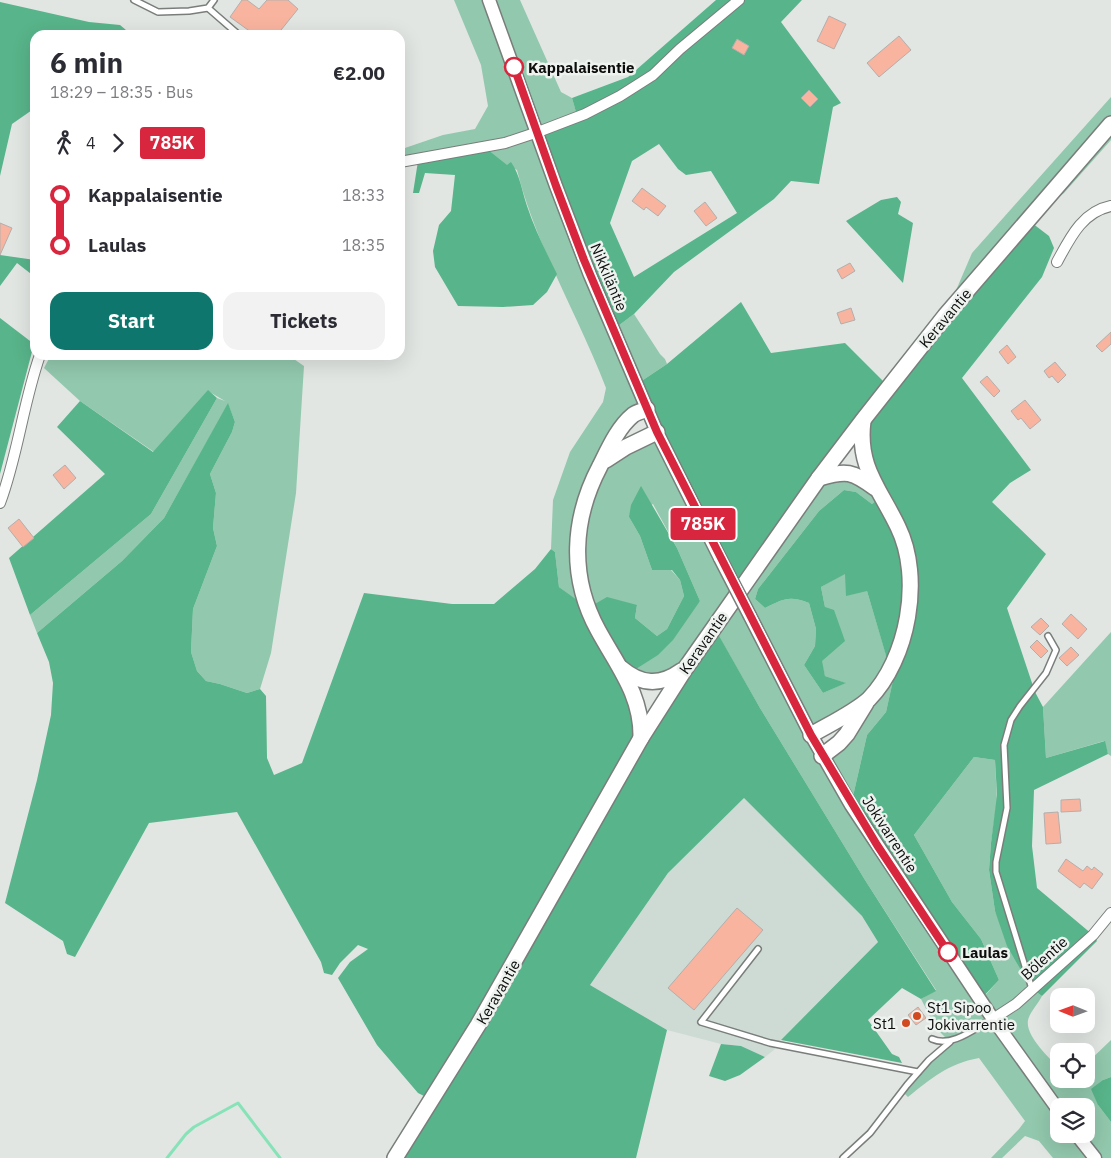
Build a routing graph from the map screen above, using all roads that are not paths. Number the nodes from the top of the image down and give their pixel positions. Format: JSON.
{"nodes":[{"id":1,"x":134,"y":0,"type":"edge"},
{"id":2,"x":214,"y":0,"type":"edge"},
{"id":3,"x":490,"y":0,"type":"edge"},
{"id":4,"x":739,"y":0,"type":"edge"},
{"id":5,"x":208,"y":8,"type":"junction"},
{"id":6,"x":233,"y":30,"type":"edge"},
{"id":7,"x":1111,"y":124,"type":"edge"},
{"id":8,"x":538,"y":132,"type":"junction"},
{"id":9,"x":405,"y":161,"type":"edge"},
{"id":10,"x":1111,"y":206,"type":"edge"},
{"id":11,"x":1057,"y":262,"type":"dead end"},
{"id":12,"x":38,"y":360,"type":"edge"},
{"id":13,"x":647,"y":409,"type":"junction"},
{"id":14,"x":863,"y":420,"type":"junction"},
{"id":15,"x":657,"y":432,"type":"junction"},
{"id":16,"x":601,"y":464,"type":"junction"},
{"id":17,"x":819,"y":478,"type":"junction"},
{"id":18,"x":878,"y":491,"type":"junction"},
{"id":19,"x":0,"y":503,"type":"edge"},
{"id":20,"x":720,"y":558,"type":"joint"},
{"id":21,"x":1048,"y":636,"type":"dead end"},
{"id":22,"x":619,"y":666,"type":"junction"},
{"id":23,"x":685,"y":669,"type":"junction"},
{"id":24,"x":868,"y":700,"type":"junction"},
{"id":25,"x":811,"y":735,"type":"junction"},
{"id":26,"x":641,"y":738,"type":"junction"},
{"id":27,"x":822,"y":756,"type":"junction"},
{"id":28,"x":1111,"y":913,"type":"edge"},
{"id":29,"x":758,"y":949,"type":"dead end"},
{"id":30,"x":1032,"y":989,"type":"junction"},
{"id":31,"x":993,"y":1019,"type":"junction"},
{"id":32,"x":932,"y":1039,"type":"dead end"},
{"id":33,"x":950,"y":1042,"type":"junction"},
{"id":34,"x":918,"y":1072,"type":"junction"},
{"id":35,"x":1050,"y":1098,"type":"edge"},
{"id":36,"x":1083,"y":1143,"type":"edge"},
{"id":37,"x":396,"y":1158,"type":"edge"},
{"id":38,"x":843,"y":1158,"type":"edge"},
{"id":39,"x":1095,"y":1158,"type":"edge"}],
"edges":[{"from":1,"to":5,"type":"lane"},
{"from":2,"to":5,"type":"lane"},
{"from":3,"to":8,"type":"street","name":"Nikkiläntie"},
{"from":4,"to":8,"type":"street"},
{"from":5,"to":6,"type":"lane"},
{"from":7,"to":14,"type":"main road","name":"Keravantie"},
{"from":8,"to":9,"type":"street"},
{"from":8,"to":13,"type":"street","name":"Nikkiläntie"},
{"from":10,"to":11,"type":"street"},
{"from":12,"to":19,"type":"street"},
{"from":13,"to":15,"type":"street","name":"Nikkiläntie"},
{"from":13,"to":16,"type":"main road"},
{"from":14,"to":17,"type":"main road","name":"Keravantie"},
{"from":14,"to":18,"type":"main road"},
{"from":15,"to":16,"type":"main road"},
{"from":15,"to":20,"type":"street","name":"Nikkiläntie"},
{"from":16,"to":22,"type":"main road"},
{"from":17,"to":18,"type":"main road"},
{"from":17,"to":23,"type":"main road","name":"Keravantie"},
{"from":18,"to":24,"type":"main road"},
{"from":20,"to":25,"type":"street","name":"Jokivarrentie","bridge":true},
{"from":21,"to":30,"type":"lane"},
{"from":22,"to":23,"type":"main road"},
{"from":22,"to":26,"type":"main road"},
{"from":23,"to":26,"type":"main road","name":"Keravantie"},
{"from":24,"to":25,"type":"main road"},
{"from":24,"to":27,"type":"main road"},
{"from":25,"to":27,"type":"street","name":"Jokivarrentie"},
{"from":26,"to":37,"type":"main road","name":"Keravantie"},
{"from":27,"to":31,"type":"street","name":"Jokivarrentie"},
{"from":28,"to":30,"type":"street","name":"Bölentie"},
{"from":29,"to":34,"type":"lane"},
{"from":30,"to":31,"type":"street","name":"Bölentie"},
{"from":31,"to":33,"type":"lane"},
{"from":31,"to":35,"type":"street","name":"Jokivarrentie"},
{"from":32,"to":33,"type":"lane"},
{"from":33,"to":34,"type":"lane"},
{"from":34,"to":38,"type":"lane"},
{"from":36,"to":39,"type":"street"}]}
